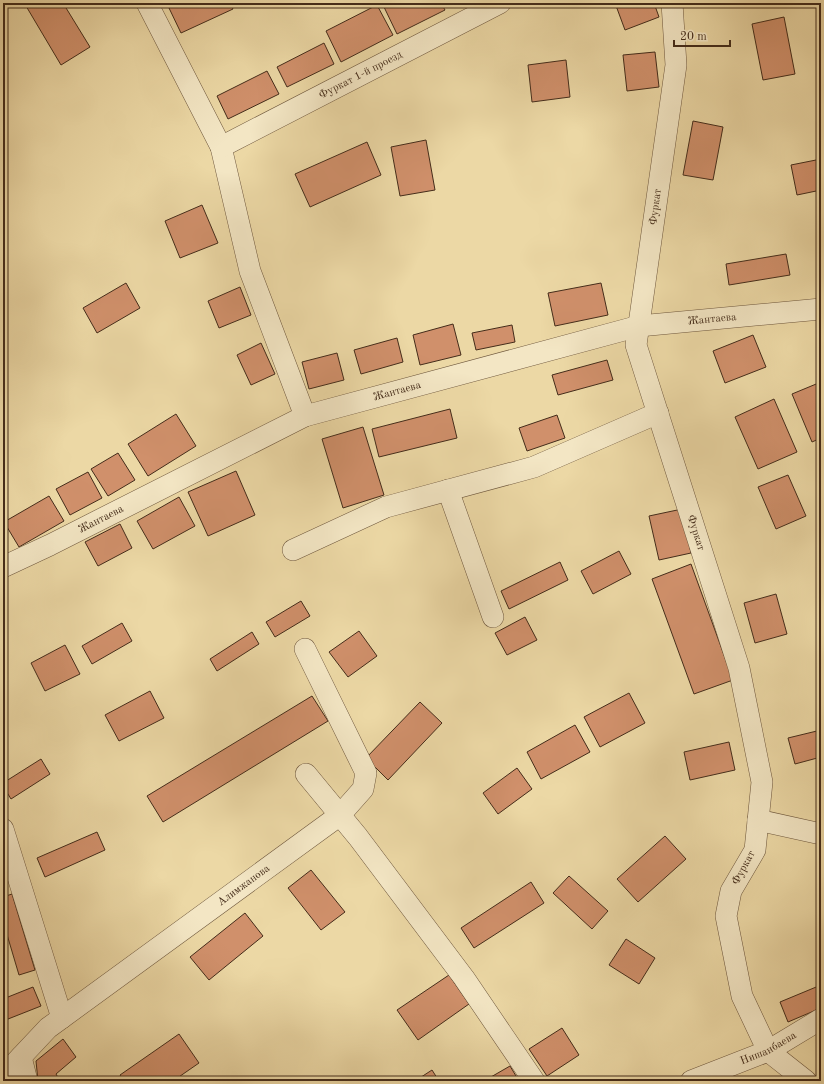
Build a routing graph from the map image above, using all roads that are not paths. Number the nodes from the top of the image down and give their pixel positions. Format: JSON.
{"nodes":[{"id":1,"x":147,"y":3,"type":"edge"},
{"id":2,"x":500,"y":3,"type":"edge"},
{"id":3,"x":672,"y":3,"type":"edge"},
{"id":4,"x":221,"y":147,"type":"junction"},
{"id":5,"x":821,"y":309,"type":"edge"},
{"id":6,"x":639,"y":326,"type":"junction"},
{"id":7,"x":658,"y":413,"type":"junction"},
{"id":8,"x":305,"y":416,"type":"junction"},
{"id":9,"x":448,"y":490,"type":"junction"},
{"id":10,"x":293,"y":550,"type":"dead end"},
{"id":11,"x":3,"y":567,"type":"edge"},
{"id":12,"x":493,"y":618,"type":"dead end"},
{"id":13,"x":305,"y":649,"type":"dead end"},
{"id":14,"x":306,"y":774,"type":"dead end"},
{"id":15,"x":340,"y":815,"type":"junction"},
{"id":16,"x":758,"y":820,"type":"junction"},
{"id":17,"x":3,"y":829,"type":"edge"},
{"id":18,"x":821,"y":834,"type":"edge"},
{"id":19,"x":62,"y":1018,"type":"junction"},
{"id":20,"x":821,"y":1019,"type":"edge"},
{"id":21,"x":768,"y":1051,"type":"junction"},
{"id":22,"x":21,"y":1057,"type":"junction"},
{"id":23,"x":3,"y":1076,"type":"edge"},
{"id":24,"x":26,"y":1081,"type":"edge"},
{"id":25,"x":534,"y":1081,"type":"edge"},
{"id":26,"x":691,"y":1081,"type":"edge"},
{"id":27,"x":806,"y":1081,"type":"edge"}],
"edges":[{"from":1,"to":4,"type":"street"},
{"from":2,"to":4,"type":"street","name":"Фуркат 1-й проезд"},
{"from":3,"to":6,"type":"street","name":"Фуркат"},
{"from":4,"to":8,"type":"street"},
{"from":5,"to":6,"type":"street","name":"Жантаева"},
{"from":6,"to":7,"type":"street","name":"Фуркат"},
{"from":6,"to":8,"type":"street","name":"Жантаева"},
{"from":7,"to":9,"type":"street"},
{"from":7,"to":16,"type":"street","name":"Фуркат"},
{"from":8,"to":11,"type":"street","name":"Жантаева"},
{"from":9,"to":10,"type":"street"},
{"from":9,"to":12,"type":"street"},
{"from":13,"to":15,"type":"street","name":"Алимжанова"},
{"from":14,"to":15,"type":"street"},
{"from":15,"to":19,"type":"street","name":"Алимжанова"},
{"from":15,"to":25,"type":"street"},
{"from":16,"to":18,"type":"street"},
{"from":16,"to":21,"type":"street","name":"Фуркат"},
{"from":17,"to":19,"type":"street"},
{"from":19,"to":22,"type":"street","name":"Алимжанова"},
{"from":20,"to":21,"type":"street","name":"Нишанбаева"},
{"from":21,"to":26,"type":"street","name":"Нишанбаева"},
{"from":21,"to":27,"type":"street"},
{"from":22,"to":23,"type":"street","name":"Алимжанова"},
{"from":22,"to":24,"type":"street"}]}
